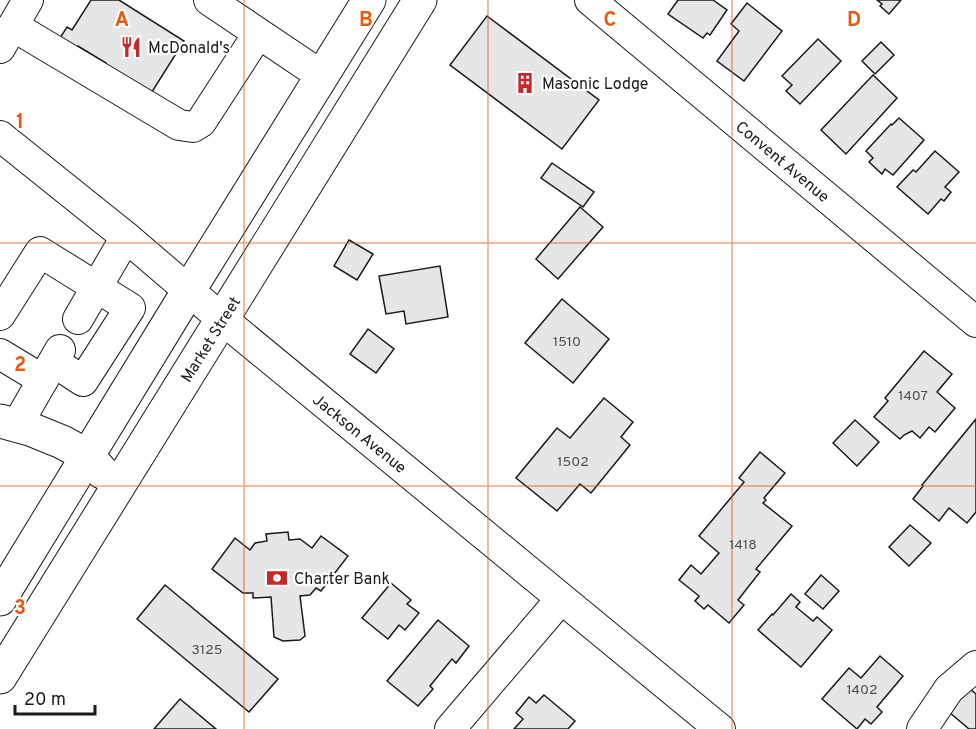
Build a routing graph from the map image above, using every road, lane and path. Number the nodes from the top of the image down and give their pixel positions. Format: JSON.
{"nodes":[{"id":1,"x":28,"y":0,"type":"edge"},
{"id":2,"x":209,"y":0,"type":"edge"},
{"id":3,"x":369,"y":0,"type":"edge"},
{"id":4,"x":420,"y":0,"type":"edge"},
{"id":5,"x":590,"y":0,"type":"edge"},
{"id":6,"x":258,"y":33,"type":"junction"},
{"id":7,"x":7,"y":37,"type":"edge"},
{"id":8,"x":322,"y":76,"type":"junction"},
{"id":9,"x":0,"y":136,"type":"edge"},
{"id":10,"x":126,"y":237,"type":"junction"},
{"id":11,"x":97,"y":287,"type":"junction"},
{"id":12,"x":189,"y":290,"type":"junction"},
{"id":13,"x":1,"y":311,"type":"edge"},
{"id":14,"x":78,"y":319,"type":"dead end"},
{"id":15,"x":222,"y":320,"type":"junction"},
{"id":16,"x":976,"y":322,"type":"edge"},
{"id":17,"x":104,"y":348,"type":"junction"},
{"id":18,"x":0,"y":354,"type":"edge"},
{"id":19,"x":52,"y":364,"type":"junction"},
{"id":20,"x":139,"y":372,"type":"junction"},
{"id":21,"x":9,"y":423,"type":"edge"},
{"id":22,"x":88,"y":456,"type":"junction"},
{"id":23,"x":117,"y":488,"type":"junction"},
{"id":24,"x":561,"y":599,"type":"junction"},
{"id":25,"x":0,"y":600,"type":"edge"},
{"id":26,"x":976,"y":666,"type":"edge"},
{"id":27,"x":0,"y":677,"type":"edge"},
{"id":28,"x":450,"y":729,"type":"edge"},
{"id":29,"x":720,"y":729,"type":"edge"},
{"id":30,"x":922,"y":729,"type":"edge"}],
"edges":[{"from":1,"to":7,"type":"street"},
{"from":2,"to":6,"type":"street"},
{"from":3,"to":8,"type":"main road"},
{"from":4,"to":15,"type":"main road","name":"Market Street"},
{"from":5,"to":16,"type":"street","name":"Convent Avenue"},
{"from":6,"to":7,"type":"street"},
{"from":6,"to":8,"type":"street"},
{"from":8,"to":12,"type":"main road"},
{"from":9,"to":10,"type":"street","name":"Jackson Avenue"},
{"from":10,"to":11,"type":"street"},
{"from":10,"to":12,"type":"street","name":"Jackson Avenue"},
{"from":11,"to":13,"type":"street"},
{"from":11,"to":14,"type":"street"},
{"from":11,"to":17,"type":"street"},
{"from":12,"to":15,"type":"street","name":"Jackson Avenue"},
{"from":12,"to":20,"type":"main road"},
{"from":15,"to":23,"type":"main road","name":"Market Street"},
{"from":15,"to":24,"type":"street","name":"Jackson Avenue"},
{"from":17,"to":19,"type":"street"},
{"from":17,"to":20,"type":"street"},
{"from":18,"to":19,"type":"street"},
{"from":19,"to":21,"type":"street"},
{"from":20,"to":22,"type":"main road"},
{"from":21,"to":22,"type":"main road"},
{"from":22,"to":23,"type":"main road"},
{"from":22,"to":25,"type":"main road"},
{"from":23,"to":27,"type":"main road","name":"Market Street"},
{"from":24,"to":28,"type":"street"},
{"from":24,"to":29,"type":"street","name":"Jackson Avenue"},
{"from":26,"to":30,"type":"street"}]}
